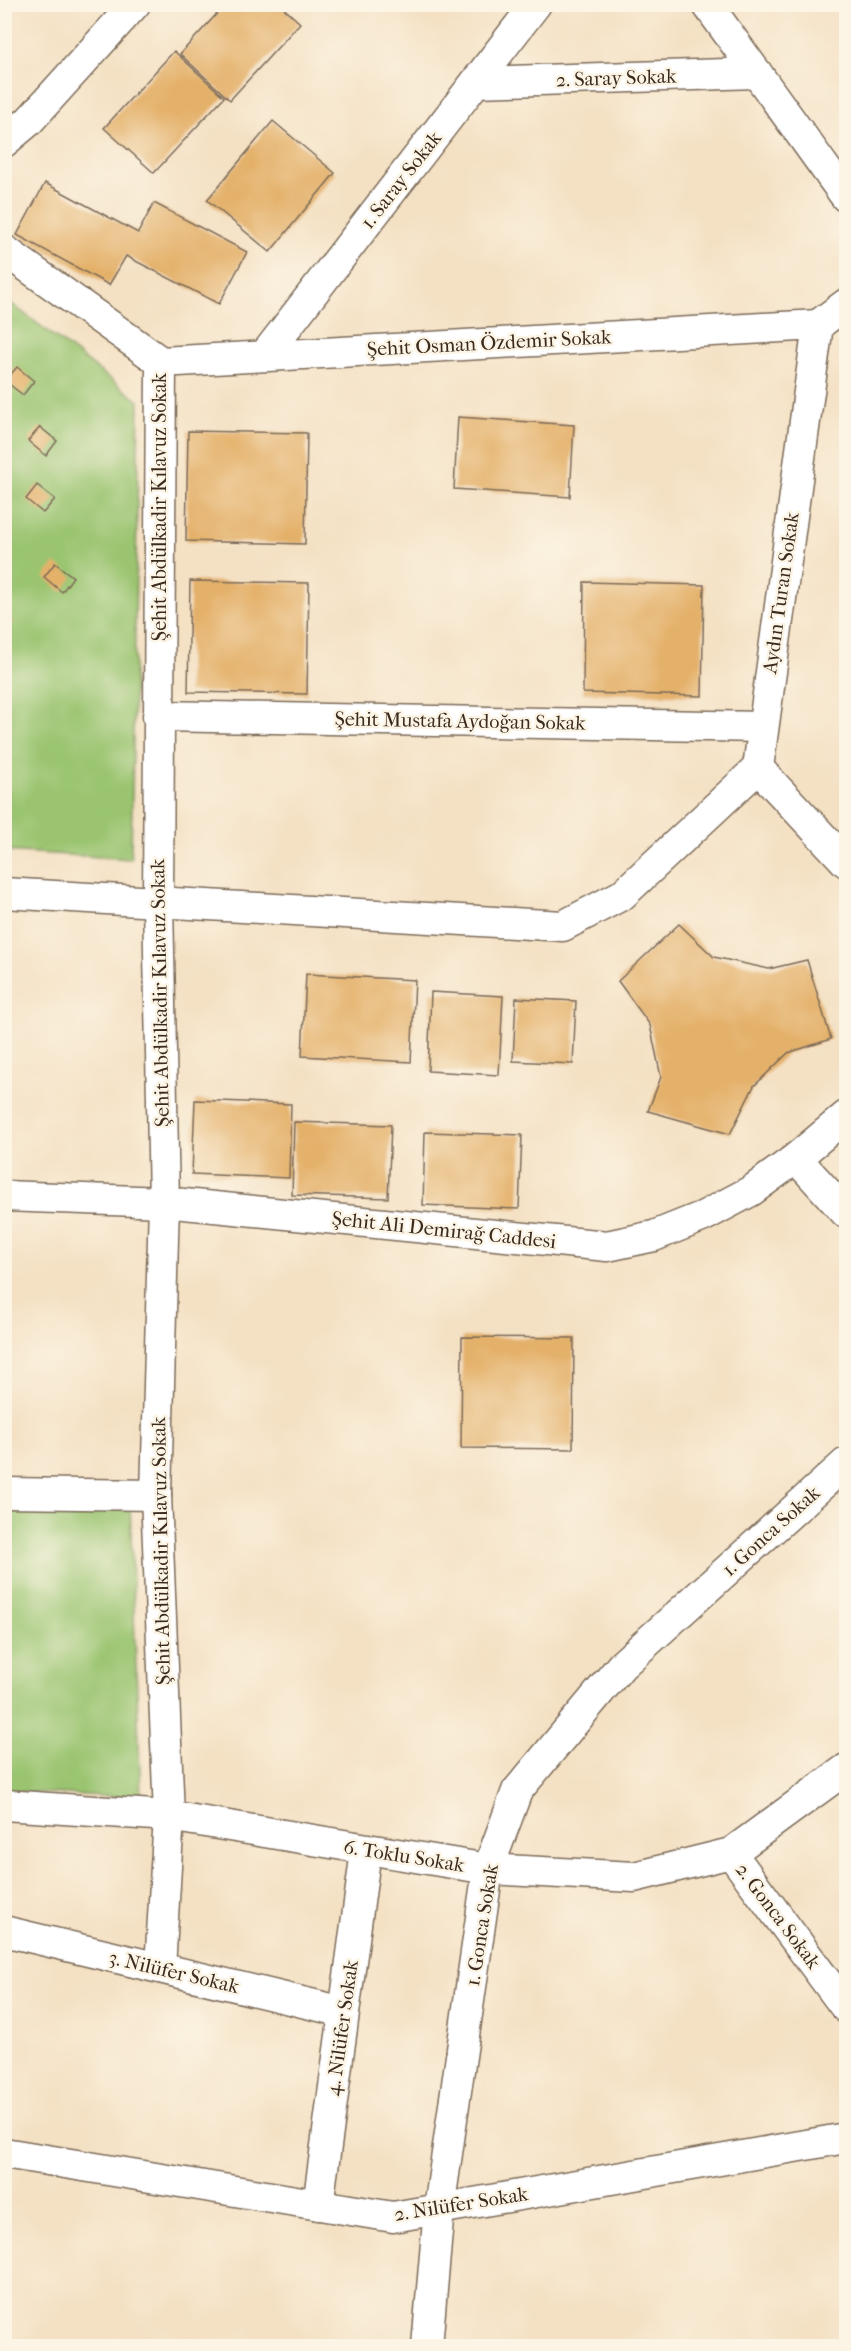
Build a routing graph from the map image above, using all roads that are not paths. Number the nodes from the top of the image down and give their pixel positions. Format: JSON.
{"nodes":[{"id":1,"x":135,"y":4,"type":"edge"},
{"id":2,"x":536,"y":4,"type":"edge"},
{"id":3,"x":707,"y":4,"type":"edge"},
{"id":4,"x":757,"y":73,"type":"junction"},
{"id":5,"x":476,"y":82,"type":"junction"},
{"id":6,"x":4,"y":142,"type":"edge"},
{"id":7,"x":846,"y":196,"type":"edge"},
{"id":8,"x":4,"y":250,"type":"edge"},
{"id":9,"x":846,"y":304,"type":"edge"},
{"id":10,"x":818,"y":325,"type":"junction"},
{"id":11,"x":265,"y":356,"type":"junction"},
{"id":12,"x":160,"y":362,"type":"junction"},
{"id":13,"x":158,"y":716,"type":"junction"},
{"id":14,"x":763,"y":727,"type":"junction"},
{"id":15,"x":758,"y":768,"type":"junction"},
{"id":16,"x":846,"y":862,"type":"edge"},
{"id":17,"x":4,"y":893,"type":"edge"},
{"id":18,"x":158,"y":902,"type":"junction"},
{"id":19,"x":846,"y":1116,"type":"edge"},
{"id":20,"x":796,"y":1158,"type":"junction"},
{"id":21,"x":4,"y":1196,"type":"edge"},
{"id":22,"x":164,"y":1202,"type":"junction"},
{"id":23,"x":846,"y":1213,"type":"edge"},
{"id":24,"x":846,"y":1463,"type":"edge"},
{"id":25,"x":4,"y":1493,"type":"edge"},
{"id":26,"x":156,"y":1495,"type":"junction"},
{"id":27,"x":846,"y":1769,"type":"edge"},
{"id":28,"x":4,"y":1805,"type":"edge"},
{"id":29,"x":169,"y":1816,"type":"junction"},
{"id":30,"x":366,"y":1851,"type":"junction"},
{"id":31,"x":731,"y":1853,"type":"junction"},
{"id":32,"x":488,"y":1869,"type":"junction"},
{"id":33,"x":4,"y":1931,"type":"edge"},
{"id":34,"x":160,"y":1968,"type":"junction"},
{"id":35,"x":846,"y":2008,"type":"edge"},
{"id":36,"x":344,"y":2012,"type":"junction"},
{"id":37,"x":846,"y":2138,"type":"edge"},
{"id":38,"x":4,"y":2152,"type":"edge"},
{"id":39,"x":318,"y":2205,"type":"junction"},
{"id":40,"x":439,"y":2209,"type":"junction"},
{"id":41,"x":427,"y":2346,"type":"edge"}],
"edges":[{"from":1,"to":6,"type":"street"},
{"from":2,"to":5,"type":"street","name":"1. Saray Sokak"},
{"from":3,"to":4,"type":"street"},
{"from":4,"to":5,"type":"street","name":"2. Saray Sokak"},
{"from":4,"to":7,"type":"street"},
{"from":5,"to":11,"type":"street","name":"1. Saray Sokak"},
{"from":8,"to":12,"type":"street","name":"Şehit Abdülkadir Kılavuz Sokak"},
{"from":9,"to":10,"type":"street"},
{"from":10,"to":11,"type":"street","name":"Şehit Osman Özdemir Sokak"},
{"from":10,"to":14,"type":"street","name":"Aydın Turan Sokak"},
{"from":11,"to":12,"type":"street","name":"Şehit Osman Özdemir Sokak"},
{"from":12,"to":13,"type":"street","name":"Şehit Abdülkadir Kılavuz Sokak"},
{"from":13,"to":14,"type":"street","name":"Şehit Mustafa Aydoğan Sokak"},
{"from":13,"to":18,"type":"street","name":"Şehit Abdülkadir Kılavuz Sokak"},
{"from":14,"to":15,"type":"street","name":"Aydın Turan Sokak"},
{"from":15,"to":16,"type":"street"},
{"from":15,"to":18,"type":"street"},
{"from":17,"to":18,"type":"street"},
{"from":18,"to":22,"type":"street","name":"Şehit Abdülkadir Kılavuz Sokak"},
{"from":19,"to":20,"type":"street","name":"Şehit Ali Demirağ Caddesi"},
{"from":20,"to":22,"type":"street","name":"Şehit Ali Demirağ Caddesi"},
{"from":20,"to":23,"type":"street"},
{"from":21,"to":22,"type":"street","name":"Şehit Ali Demirağ Caddesi"},
{"from":22,"to":26,"type":"street","name":"Şehit Abdülkadir Kılavuz Sokak"},
{"from":24,"to":32,"type":"street","name":"1. Gonca Sokak"},
{"from":25,"to":26,"type":"street"},
{"from":26,"to":29,"type":"street","name":"Şehit Abdülkadir Kılavuz Sokak"},
{"from":27,"to":31,"type":"street","name":"6. Toklu Sokak"},
{"from":28,"to":29,"type":"street","name":"6. Toklu Sokak"},
{"from":29,"to":30,"type":"street","name":"6. Toklu Sokak"},
{"from":29,"to":34,"type":"street","name":"Şehit Abdülkadir Kılavuz Sokak"},
{"from":30,"to":32,"type":"street","name":"6. Toklu Sokak"},
{"from":30,"to":36,"type":"street","name":"4. Nilüfer Sokak"},
{"from":31,"to":32,"type":"street","name":"6. Toklu Sokak"},
{"from":31,"to":35,"type":"street","name":"2. Gonca Sokak"},
{"from":32,"to":40,"type":"street","name":"1. Gonca Sokak"},
{"from":33,"to":34,"type":"street","name":"3. Nilüfer Sokak"},
{"from":34,"to":36,"type":"street","name":"3. Nilüfer Sokak"},
{"from":36,"to":39,"type":"street","name":"4. Nilüfer Sokak"},
{"from":37,"to":40,"type":"street","name":"2. Nilüfer Sokak"},
{"from":38,"to":39,"type":"street","name":"2. Nilüfer Sokak"},
{"from":39,"to":40,"type":"street","name":"2. Nilüfer Sokak"},
{"from":40,"to":41,"type":"street","name":"1. Gonca Sokak"}]}
